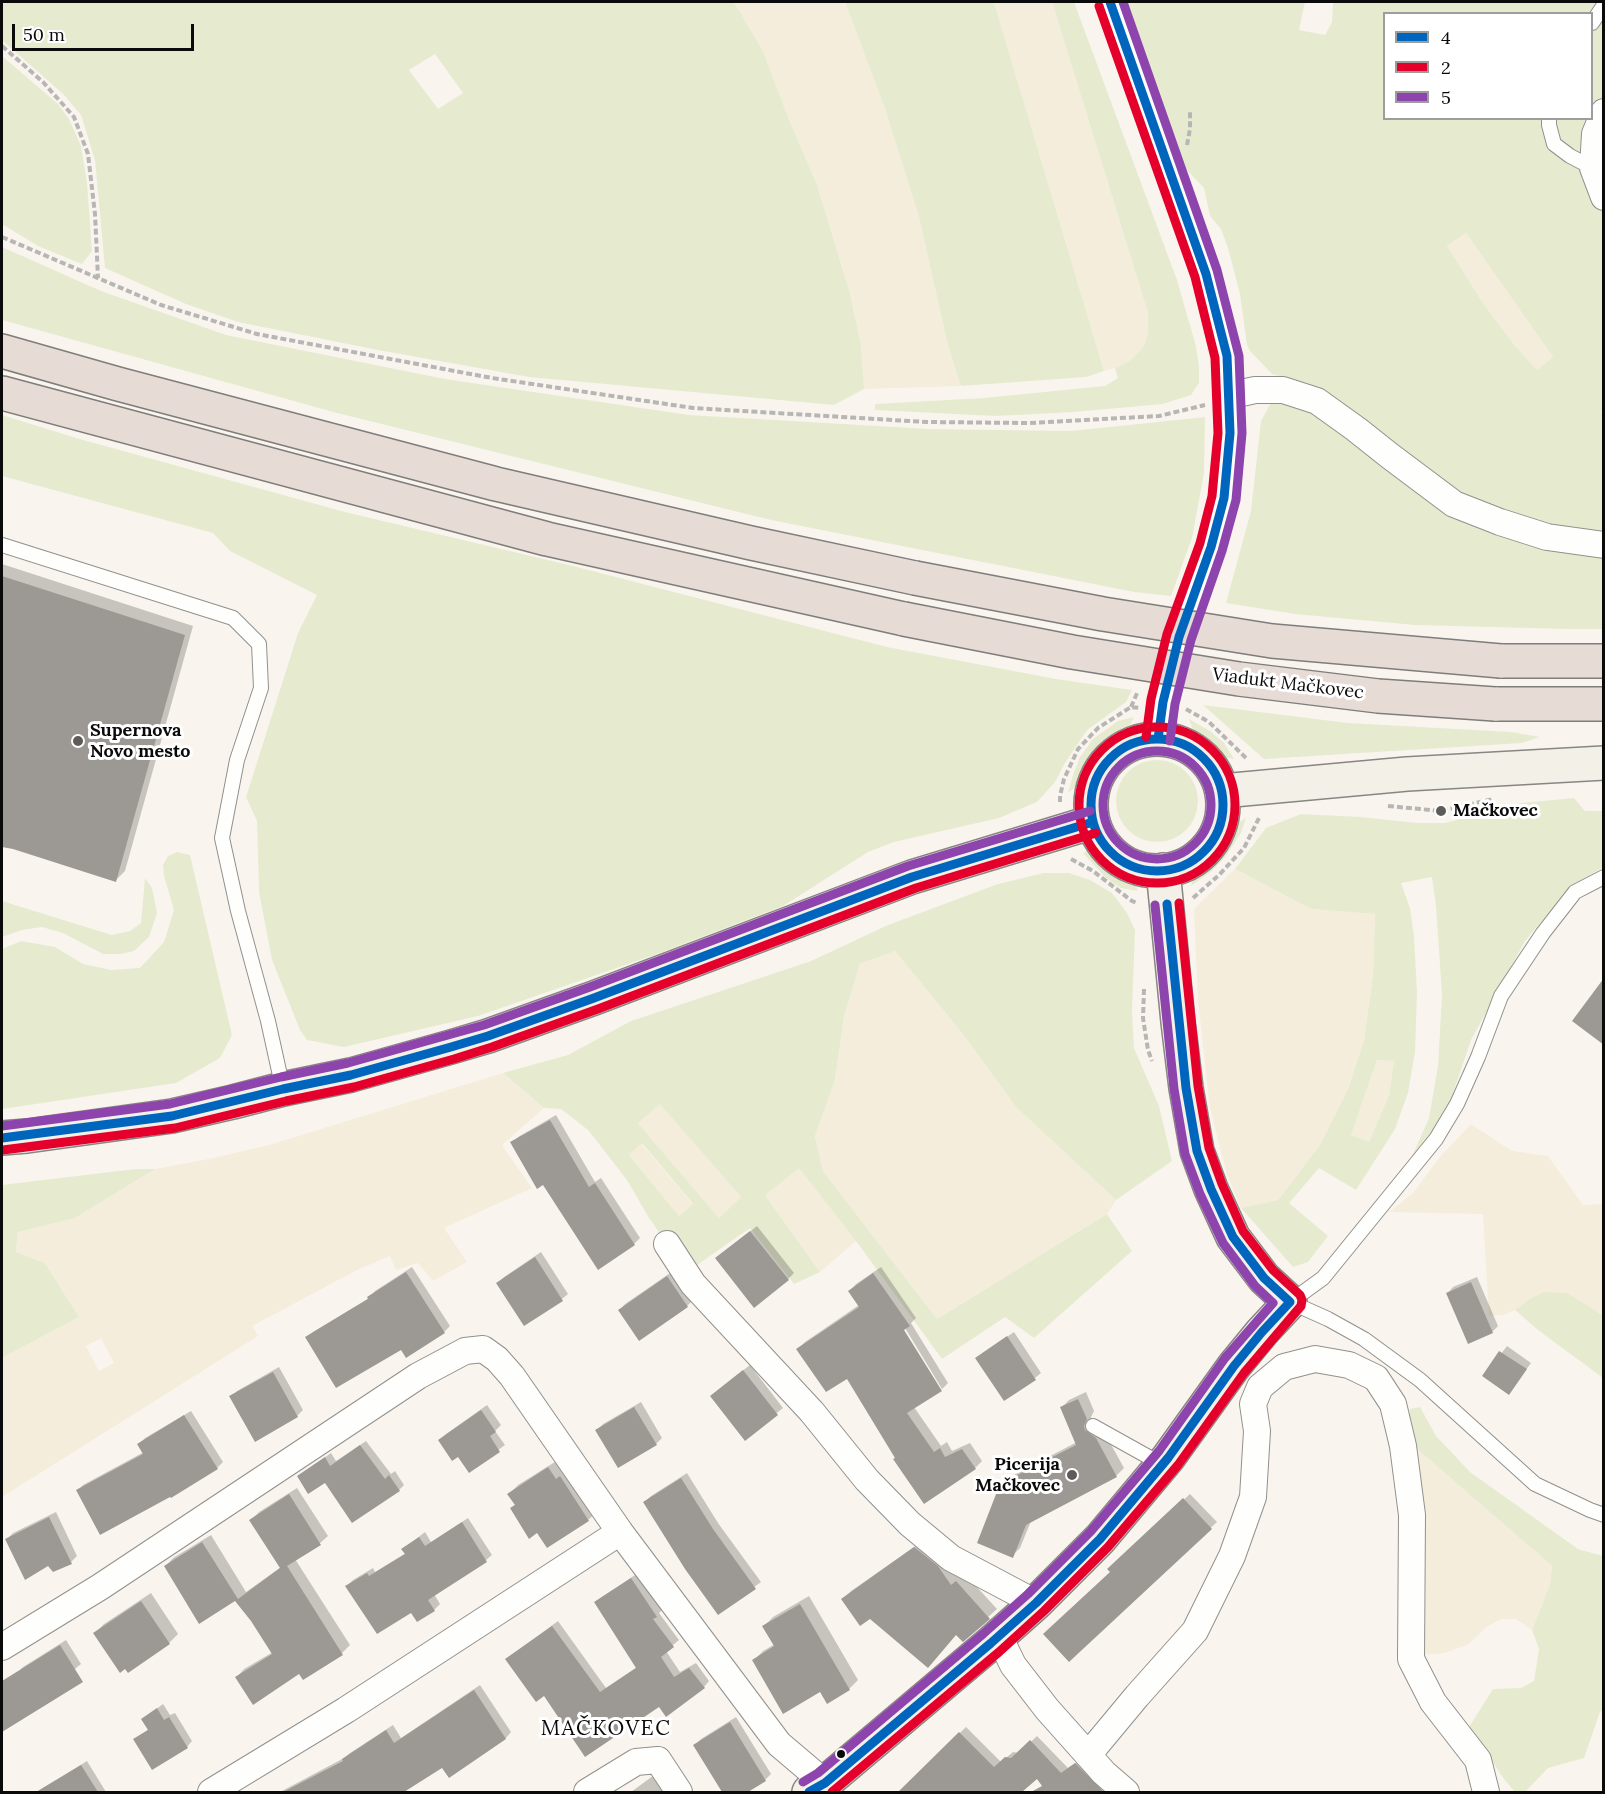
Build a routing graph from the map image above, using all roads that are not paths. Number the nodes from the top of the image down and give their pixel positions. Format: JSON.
{"nodes":[{"id":1,"x":1110,"y":2,"type":"edge"},
{"id":2,"x":1604,"y":4,"type":"edge"},
{"id":3,"x":1593,"y":21,"type":"edge"},
{"id":4,"x":1604,"y":112,"type":"edge"},
{"id":5,"x":1549,"y":120,"type":"edge"},
{"id":6,"x":1593,"y":168,"type":"junction"},
{"id":7,"x":1604,"y":197,"type":"edge"},
{"id":8,"x":2,"y":351,"type":"edge"},
{"id":9,"x":2,"y":393,"type":"edge"},
{"id":10,"x":1228,"y":396,"type":"junction"},
{"id":11,"x":2,"y":545,"type":"edge"},
{"id":12,"x":1604,"y":545,"type":"edge"},
{"id":13,"x":1604,"y":661,"type":"edge"},
{"id":14,"x":1604,"y":704,"type":"edge"},
{"id":15,"x":1158,"y":739,"type":"junction"},
{"id":16,"x":1604,"y":764,"type":"edge"},
{"id":17,"x":1222,"y":791,"type":"junction"},
{"id":18,"x":1093,"y":822,"type":"junction"},
{"id":19,"x":1163,"y":870,"type":"junction"},
{"id":20,"x":1604,"y":877,"type":"edge"},
{"id":21,"x":283,"y":1089,"type":"junction"},
{"id":22,"x":2,"y":1138,"type":"edge"},
{"id":23,"x":668,"y":1244,"type":"dead end"},
{"id":24,"x":1290,"y":1302,"type":"junction"},
{"id":25,"x":1093,"y":1426,"type":"dead end"},
{"id":26,"x":1163,"y":1465,"type":"junction"},
{"id":27,"x":1604,"y":1515,"type":"edge"},
{"id":28,"x":620,"y":1532,"type":"junction"},
{"id":29,"x":1036,"y":1603,"type":"junction"},
{"id":30,"x":999,"y":1636,"type":"junction"},
{"id":31,"x":2,"y":1647,"type":"edge"},
{"id":32,"x":1088,"y":1755,"type":"junction"},
{"id":33,"x":817,"y":1788,"type":"edge"},
{"id":34,"x":211,"y":1792,"type":"edge"},
{"id":35,"x":587,"y":1792,"type":"edge"},
{"id":36,"x":679,"y":1792,"type":"edge"},
{"id":37,"x":1126,"y":1792,"type":"edge"},
{"id":38,"x":1486,"y":1792,"type":"edge"}],
"edges":[{"from":1,"to":10,"type":"street"},
{"from":2,"to":3,"type":"lane"},
{"from":4,"to":6,"type":"street"},
{"from":5,"to":6,"type":"lane"},
{"from":6,"to":7,"type":"street"},
{"from":8,"to":13,"type":"highway","bridge":true},
{"from":9,"to":14,"type":"highway","name":"Viadukt Mačkovec","bridge":true},
{"from":10,"to":12,"type":"street"},
{"from":10,"to":15,"type":"street"},
{"from":11,"to":21,"type":"lane"},
{"from":15,"to":17,"type":"main road"},
{"from":15,"to":18,"type":"main road"},
{"from":16,"to":17,"type":"main road"},
{"from":17,"to":19,"type":"main road"},
{"from":18,"to":19,"type":"main road"},
{"from":18,"to":21,"type":"main road"},
{"from":19,"to":24,"type":"main road"},
{"from":20,"to":24,"type":"lane"},
{"from":21,"to":22,"type":"main road"},
{"from":23,"to":29,"type":"street"},
{"from":24,"to":26,"type":"main road"},
{"from":24,"to":27,"type":"lane"},
{"from":25,"to":26,"type":"lane"},
{"from":26,"to":29,"type":"main road"},
{"from":28,"to":31,"type":"street"},
{"from":28,"to":33,"type":"street"},
{"from":28,"to":34,"type":"street"},
{"from":29,"to":30,"type":"main road"},
{"from":30,"to":32,"type":"street"},
{"from":30,"to":33,"type":"main road"},
{"from":32,"to":37,"type":"street"},
{"from":32,"to":38,"type":"street"},
{"from":35,"to":36,"type":"street"}]}
